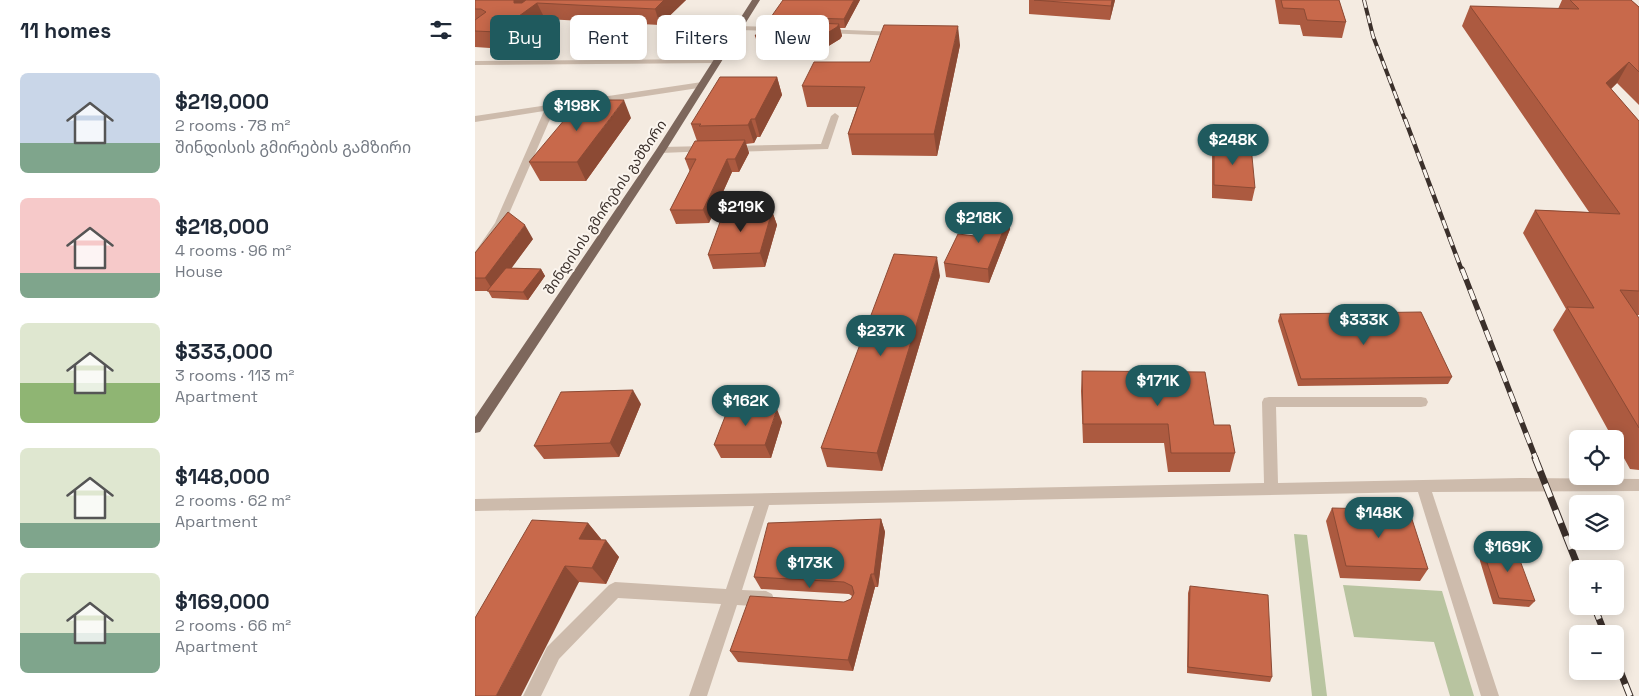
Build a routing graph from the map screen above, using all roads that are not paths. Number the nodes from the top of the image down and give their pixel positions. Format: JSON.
{"nodes":[{"id":1,"x":756,"y":0,"type":"edge"},
{"id":2,"x":746,"y":18,"type":"edge"},
{"id":3,"x":829,"y":31,"type":"edge"},
{"id":4,"x":908,"y":35,"type":"edge"},
{"id":5,"x":718,"y":61,"type":"joint"},
{"id":6,"x":475,"y":63,"type":"edge"},
{"id":7,"x":702,"y":85,"type":"junction"},
{"id":8,"x":550,"y":108,"type":"junction"},
{"id":9,"x":835,"y":116,"type":"dead end"},
{"id":10,"x":475,"y":119,"type":"edge"},
{"id":11,"x":661,"y":150,"type":"junction"},
{"id":12,"x":475,"y":260,"type":"edge"},
{"id":13,"x":1421,"y":402,"type":"dead end"},
{"id":14,"x":475,"y":428,"type":"edge"},
{"id":15,"x":1639,"y":485,"type":"edge"},
{"id":16,"x":1423,"y":486,"type":"junction"},
{"id":17,"x":1271,"y":490,"type":"junction"},
{"id":18,"x":764,"y":499,"type":"junction"},
{"id":19,"x":475,"y":505,"type":"edge"},
{"id":20,"x":731,"y":597,"type":"junction"},
{"id":21,"x":780,"y":600,"type":"edge"},
{"id":22,"x":533,"y":696,"type":"edge"},
{"id":23,"x":698,"y":696,"type":"edge"},
{"id":24,"x":1490,"y":696,"type":"edge"}],
"edges":[{"from":1,"to":2,"type":"main road","name":"შინდისის გმირების გამზირი"},
{"from":3,"to":4,"type":"street"},
{"from":5,"to":6,"type":"street"},
{"from":5,"to":7,"type":"main road","name":"შინდისის გმირების გამზირი"},
{"from":7,"to":8,"type":"street"},
{"from":7,"to":11,"type":"main road","name":"შინდისის გმირების გამზირი"},
{"from":8,"to":10,"type":"street"},
{"from":8,"to":12,"type":"street"},
{"from":9,"to":11,"type":"street"},
{"from":11,"to":14,"type":"main road","name":"შინდისის გმირების გამზირი"},
{"from":13,"to":17,"type":"street"},
{"from":15,"to":16,"type":"street"},
{"from":16,"to":17,"type":"street"},
{"from":16,"to":24,"type":"street"},
{"from":17,"to":18,"type":"street"},
{"from":18,"to":19,"type":"street"},
{"from":18,"to":20,"type":"street"},
{"from":20,"to":21,"type":"street"},
{"from":20,"to":22,"type":"street"},
{"from":20,"to":23,"type":"street"}]}
